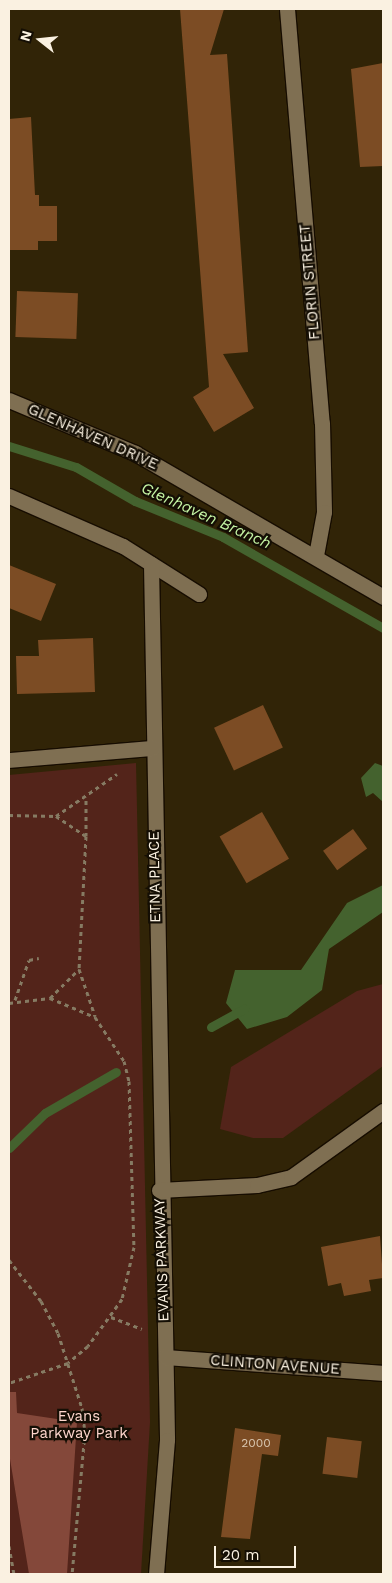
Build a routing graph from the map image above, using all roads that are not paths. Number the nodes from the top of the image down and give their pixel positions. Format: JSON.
{"nodes":[{"id":1,"x":287,"y":9,"type":"edge"},
{"id":2,"x":9,"y":400,"type":"edge"},
{"id":3,"x":9,"y":496,"type":"edge"},
{"id":4,"x":316,"y":555,"type":"junction"},
{"id":5,"x":151,"y":564,"type":"junction"},
{"id":6,"x":199,"y":594,"type":"dead end"},
{"id":7,"x":383,"y":597,"type":"edge"},
{"id":8,"x":153,"y":748,"type":"junction"},
{"id":9,"x":9,"y":760,"type":"edge"},
{"id":10,"x":383,"y":1112,"type":"edge"},
{"id":11,"x":159,"y":1190,"type":"junction"},
{"id":12,"x":166,"y":1358,"type":"junction"},
{"id":13,"x":383,"y":1373,"type":"edge"},
{"id":14,"x":156,"y":1574,"type":"edge"}],
"edges":[{"from":1,"to":4,"type":"street","name":"FLORIN STREET"},
{"from":2,"to":4,"type":"street","name":"GLENHAVEN DRIVE"},
{"from":3,"to":5,"type":"street"},
{"from":4,"to":7,"type":"street","name":"GLENHAVEN DRIVE"},
{"from":5,"to":6,"type":"street"},
{"from":5,"to":8,"type":"street","name":"ETNA PLACE"},
{"from":8,"to":9,"type":"street"},
{"from":8,"to":11,"type":"street","name":"ETNA PLACE"},
{"from":10,"to":11,"type":"street","name":"EVANS PARKWAY"},
{"from":11,"to":12,"type":"street","name":"EVANS PARKWAY"},
{"from":12,"to":13,"type":"street","name":"CLINTON AVENUE"},
{"from":12,"to":14,"type":"street","name":"EVANS PARKWAY"}]}
